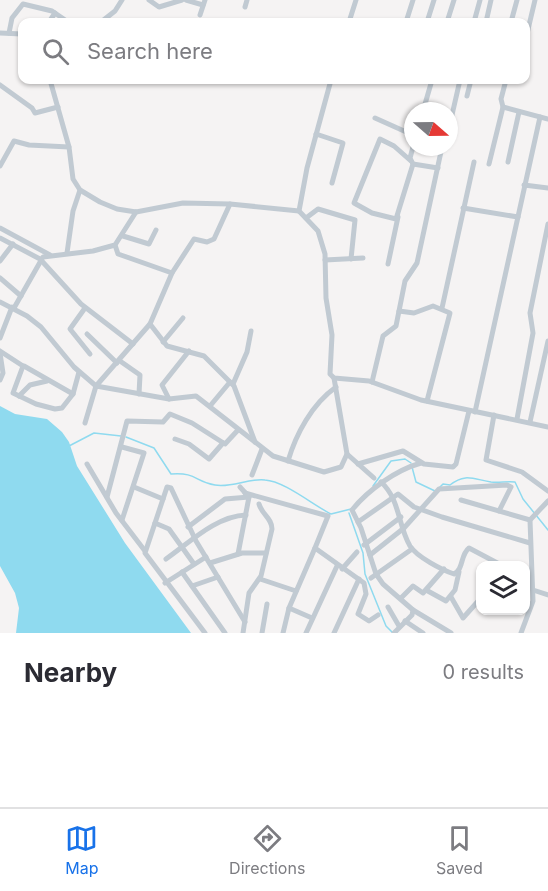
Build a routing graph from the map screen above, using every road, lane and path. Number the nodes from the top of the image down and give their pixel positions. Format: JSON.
{"nodes":[{"id":1,"x":40,"y":0,"type":"edge"},
{"id":2,"x":122,"y":0,"type":"edge"},
{"id":3,"x":149,"y":0,"type":"edge"},
{"id":4,"x":184,"y":0,"type":"edge"},
{"id":5,"x":247,"y":0,"type":"edge"},
{"id":6,"x":356,"y":0,"type":"edge"},
{"id":7,"x":413,"y":0,"type":"edge"},
{"id":8,"x":434,"y":0,"type":"edge"},
{"id":9,"x":454,"y":0,"type":"edge"},
{"id":10,"x":480,"y":0,"type":"edge"},
{"id":11,"x":491,"y":0,"type":"edge"},
{"id":12,"x":517,"y":0,"type":"edge"},
{"id":13,"x":535,"y":0,"type":"edge"},
{"id":14,"x":204,"y":3,"type":"edge"},
{"id":15,"x":36,"y":7,"type":"junction"},
{"id":16,"x":245,"y":7,"type":"dead end"},
{"id":17,"x":55,"y":13,"type":"junction"},
{"id":18,"x":200,"y":15,"type":"dead end"},
{"id":19,"x":52,"y":18,"type":"edge"},
{"id":20,"x":62,"y":18,"type":"edge"},
{"id":21,"x":106,"y":18,"type":"edge"},
{"id":22,"x":350,"y":18,"type":"edge"},
{"id":23,"x":407,"y":18,"type":"edge"},
{"id":24,"x":429,"y":18,"type":"edge"},
{"id":25,"x":448,"y":18,"type":"edge"},
{"id":26,"x":475,"y":18,"type":"edge"},
{"id":27,"x":487,"y":18,"type":"edge"},
{"id":28,"x":512,"y":18,"type":"edge"},
{"id":29,"x":530,"y":19,"type":"edge"},
{"id":30,"x":0,"y":33,"type":"edge"},
{"id":31,"x":9,"y":33,"type":"junction"},
{"id":32,"x":18,"y":34,"type":"edge"},
{"id":33,"x":51,"y":84,"type":"edge"},
{"id":34,"x":330,"y":84,"type":"edge"},
{"id":35,"x":431,"y":84,"type":"edge"},
{"id":36,"x":459,"y":84,"type":"edge"},
{"id":37,"x":470,"y":84,"type":"edge"},
{"id":38,"x":505,"y":84,"type":"edge"},
{"id":39,"x":0,"y":86,"type":"edge"},
{"id":40,"x":467,"y":96,"type":"dead end"},
{"id":41,"x":426,"y":102,"type":"edge"},
{"id":42,"x":455,"y":102,"type":"edge"},
{"id":43,"x":58,"y":107,"type":"junction"},
{"id":44,"x":503,"y":107,"type":"junction"},
{"id":45,"x":519,"y":112,"type":"junction"},
{"id":46,"x":540,"y":117,"type":"junction"},
{"id":47,"x":375,"y":118,"type":"dead end"},
{"id":48,"x":548,"y":119,"type":"edge"},
{"id":49,"x":404,"y":131,"type":"edge"},
{"id":50,"x":316,"y":134,"type":"junction"},
{"id":51,"x":69,"y":147,"type":"junction"},
{"id":52,"x":412,"y":156,"type":"edge"},
{"id":53,"x":440,"y":156,"type":"edge"},
{"id":54,"x":412,"y":162,"type":"junction"},
{"id":55,"x":474,"y":162,"type":"dead end"},
{"id":56,"x":508,"y":162,"type":"dead end"},
{"id":57,"x":489,"y":164,"type":"dead end"},
{"id":58,"x":0,"y":166,"type":"edge"},
{"id":59,"x":438,"y":168,"type":"junction"},
{"id":60,"x":332,"y":183,"type":"dead end"},
{"id":61,"x":524,"y":185,"type":"junction"},
{"id":62,"x":548,"y":188,"type":"edge"},
{"id":63,"x":80,"y":190,"type":"junction"},
{"id":64,"x":230,"y":204,"type":"junction"},
{"id":65,"x":463,"y":208,"type":"junction"},
{"id":66,"x":299,"y":211,"type":"junction"},
{"id":67,"x":136,"y":212,"type":"junction"},
{"id":68,"x":398,"y":217,"type":"junction"},
{"id":69,"x":518,"y":217,"type":"junction"},
{"id":70,"x":306,"y":218,"type":"junction"},
{"id":71,"x":548,"y":224,"type":"edge"},
{"id":72,"x":0,"y":228,"type":"edge"},
{"id":73,"x":156,"y":230,"type":"dead end"},
{"id":74,"x":123,"y":236,"type":"junction"},
{"id":75,"x":0,"y":238,"type":"edge"},
{"id":76,"x":13,"y":244,"type":"junction"},
{"id":77,"x":115,"y":245,"type":"junction"},
{"id":78,"x":67,"y":253,"type":"junction"},
{"id":79,"x":50,"y":255,"type":"junction"},
{"id":80,"x":363,"y":258,"type":"dead end"},
{"id":81,"x":40,"y":259,"type":"junction"},
{"id":82,"x":351,"y":259,"type":"junction"},
{"id":83,"x":325,"y":260,"type":"junction"},
{"id":84,"x":0,"y":261,"type":"edge"},
{"id":85,"x":388,"y":264,"type":"dead end"},
{"id":86,"x":172,"y":273,"type":"junction"},
{"id":87,"x":0,"y":279,"type":"edge"},
{"id":88,"x":21,"y":296,"type":"junction"},
{"id":89,"x":0,"y":302,"type":"edge"},
{"id":90,"x":13,"y":308,"type":"junction"},
{"id":91,"x":85,"y":308,"type":"junction"},
{"id":92,"x":442,"y":308,"type":"junction"},
{"id":93,"x":399,"y":311,"type":"junction"},
{"id":94,"x":183,"y":318,"type":"dead end"},
{"id":95,"x":150,"y":324,"type":"junction"},
{"id":96,"x":251,"y":331,"type":"dead end"},
{"id":97,"x":87,"y":334,"type":"dead end"},
{"id":98,"x":0,"y":338,"type":"edge"},
{"id":99,"x":548,"y":341,"type":"edge"},
{"id":100,"x":163,"y":342,"type":"junction"},
{"id":101,"x":133,"y":344,"type":"junction"},
{"id":102,"x":189,"y":351,"type":"junction"},
{"id":103,"x":0,"y":352,"type":"edge"},
{"id":104,"x":90,"y":354,"type":"dead end"},
{"id":105,"x":119,"y":362,"type":"junction"},
{"id":106,"x":24,"y":366,"type":"junction"},
{"id":107,"x":79,"y":372,"type":"junction"},
{"id":108,"x":334,"y":378,"type":"junction"},
{"id":109,"x":0,"y":380,"type":"edge"},
{"id":110,"x":47,"y":381,"type":"junction"},
{"id":111,"x":372,"y":382,"type":"junction"},
{"id":112,"x":231,"y":383,"type":"junction"},
{"id":113,"x":96,"y":386,"type":"junction"},
{"id":114,"x":336,"y":387,"type":"junction"},
{"id":115,"x":73,"y":394,"type":"junction"},
{"id":116,"x":139,"y":394,"type":"junction"},
{"id":117,"x":19,"y":396,"type":"junction"},
{"id":118,"x":170,"y":399,"type":"junction"},
{"id":119,"x":427,"y":401,"type":"junction"},
{"id":120,"x":210,"y":406,"type":"junction"},
{"id":121,"x":472,"y":411,"type":"junction"},
{"id":122,"x":494,"y":415,"type":"junction"},
{"id":123,"x":517,"y":419,"type":"junction"},
{"id":124,"x":530,"y":422,"type":"junction"},
{"id":125,"x":85,"y":423,"type":"dead end"},
{"id":126,"x":548,"y":428,"type":"edge"},
{"id":127,"x":238,"y":430,"type":"junction"},
{"id":128,"x":175,"y":439,"type":"dead end"},
{"id":129,"x":223,"y":443,"type":"junction"},
{"id":130,"x":256,"y":443,"type":"junction"},
{"id":131,"x":122,"y":447,"type":"junction"},
{"id":132,"x":262,"y":448,"type":"junction"},
{"id":133,"x":347,"y":454,"type":"junction"},
{"id":134,"x":288,"y":461,"type":"junction"},
{"id":135,"x":421,"y":463,"type":"junction"},
{"id":136,"x":87,"y":464,"type":"dead end"},
{"id":137,"x":358,"y":464,"type":"junction"},
{"id":138,"x":252,"y":475,"type":"dead end"},
{"id":139,"x":374,"y":478,"type":"dead end"},
{"id":140,"x":382,"y":483,"type":"junction"},
{"id":141,"x":134,"y":487,"type":"junction"},
{"id":142,"x":240,"y":487,"type":"dead end"},
{"id":143,"x":548,"y":491,"type":"edge"},
{"id":144,"x":247,"y":495,"type":"junction"},
{"id":145,"x":107,"y":497,"type":"junction"},
{"id":146,"x":392,"y":498,"type":"junction"},
{"id":147,"x":163,"y":499,"type":"junction"},
{"id":148,"x":461,"y":500,"type":"dead end"},
{"id":149,"x":548,"y":501,"type":"edge"},
{"id":150,"x":259,"y":504,"type":"dead end"},
{"id":151,"x":420,"y":509,"type":"junction"},
{"id":152,"x":499,"y":511,"type":"junction"},
{"id":153,"x":246,"y":515,"type":"junction"},
{"id":154,"x":401,"y":517,"type":"junction"},
{"id":155,"x":531,"y":518,"type":"junction"},
{"id":156,"x":122,"y":520,"type":"junction"},
{"id":157,"x":358,"y":522,"type":"junction"},
{"id":158,"x":156,"y":523,"type":"junction"},
{"id":159,"x":188,"y":527,"type":"junction"},
{"id":160,"x":404,"y":528,"type":"junction"},
{"id":161,"x":195,"y":539,"type":"junction"},
{"id":162,"x":530,"y":543,"type":"junction"},
{"id":163,"x":365,"y":544,"type":"junction"},
{"id":164,"x":315,"y":548,"type":"junction"},
{"id":165,"x":182,"y":549,"type":"junction"},
{"id":166,"x":412,"y":549,"type":"junction"},
{"id":167,"x":145,"y":551,"type":"junction"},
{"id":168,"x":357,"y":552,"type":"dead end"},
{"id":169,"x":266,"y":553,"type":"junction"},
{"id":170,"x":238,"y":554,"type":"junction"},
{"id":171,"x":370,"y":555,"type":"junction"},
{"id":172,"x":206,"y":557,"type":"junction"},
{"id":173,"x":166,"y":559,"type":"dead end"},
{"id":174,"x":494,"y":561,"type":"edge"},
{"id":175,"x":210,"y":563,"type":"junction"},
{"id":176,"x":194,"y":564,"type":"junction"},
{"id":177,"x":340,"y":567,"type":"junction"},
{"id":178,"x":444,"y":569,"type":"junction"},
{"id":179,"x":459,"y":569,"type":"junction"},
{"id":180,"x":182,"y":572,"type":"junction"},
{"id":181,"x":218,"y":577,"type":"junction"},
{"id":182,"x":260,"y":579,"type":"junction"},
{"id":183,"x":367,"y":579,"type":"junction"},
{"id":184,"x":165,"y":583,"type":"junction"},
{"id":185,"x":192,"y":586,"type":"junction"},
{"id":186,"x":426,"y":590,"type":"junction"},
{"id":187,"x":296,"y":591,"type":"junction"},
{"id":188,"x":533,"y":592,"type":"junction"},
{"id":189,"x":548,"y":595,"type":"edge"},
{"id":190,"x":400,"y":597,"type":"junction"},
{"id":191,"x":451,"y":597,"type":"junction"},
{"id":192,"x":476,"y":603,"type":"edge"},
{"id":193,"x":267,"y":604,"type":"dead end"},
{"id":194,"x":289,"y":608,"type":"junction"},
{"id":195,"x":413,"y":610,"type":"junction"},
{"id":196,"x":378,"y":615,"type":"dead end"},
{"id":197,"x":312,"y":618,"type":"junction"},
{"id":198,"x":405,"y":621,"type":"junction"},
{"id":199,"x":245,"y":622,"type":"junction"},
{"id":200,"x":397,"y":629,"type":"edge"},
{"id":201,"x":522,"y":632,"type":"edge"},
{"id":202,"x":205,"y":633,"type":"edge"},
{"id":203,"x":225,"y":633,"type":"edge"},
{"id":204,"x":243,"y":633,"type":"edge"},
{"id":205,"x":262,"y":633,"type":"edge"},
{"id":206,"x":283,"y":633,"type":"edge"},
{"id":207,"x":306,"y":633,"type":"edge"},
{"id":208,"x":334,"y":633,"type":"edge"},
{"id":209,"x":423,"y":633,"type":"edge"},
{"id":210,"x":451,"y":633,"type":"edge"}],
"edges":[{"from":1,"to":15,"type":"street"},
{"from":2,"to":21,"type":"street"},
{"from":3,"to":4,"type":"street"},
{"from":4,"to":14,"type":"street"},
{"from":5,"to":16,"type":"street"},
{"from":6,"to":22,"type":"street"},
{"from":7,"to":23,"type":"street"},
{"from":8,"to":24,"type":"street"},
{"from":9,"to":25,"type":"street"},
{"from":10,"to":26,"type":"street"},
{"from":11,"to":27,"type":"street"},
{"from":12,"to":28,"type":"street"},
{"from":13,"to":29,"type":"street"},
{"from":14,"to":18,"type":"street"},
{"from":15,"to":17,"type":"street"},
{"from":15,"to":31,"type":"street"},
{"from":17,"to":19,"type":"street"},
{"from":17,"to":20,"type":"street"},
{"from":30,"to":31,"type":"street"},
{"from":31,"to":32,"type":"street"},
{"from":33,"to":43,"type":"street"},
{"from":34,"to":50,"type":"street"},
{"from":35,"to":41,"type":"street"},
{"from":36,"to":42,"type":"street"},
{"from":37,"to":40,"type":"street"},
{"from":38,"to":44,"type":"street"},
{"from":39,"to":43,"type":"street"},
{"from":43,"to":51,"type":"street"},
{"from":44,"to":45,"type":"street"},
{"from":44,"to":57,"type":"street"},
{"from":45,"to":46,"type":"street"},
{"from":45,"to":56,"type":"street"},
{"from":46,"to":48,"type":"street"},
{"from":46,"to":61,"type":"street"},
{"from":47,"to":49,"type":"street"},
{"from":50,"to":60,"type":"street"},
{"from":50,"to":66,"type":"street"},
{"from":51,"to":58,"type":"street"},
{"from":51,"to":63,"type":"street"},
{"from":52,"to":54,"type":"street"},
{"from":53,"to":59,"type":"street"},
{"from":54,"to":59,"type":"street"},
{"from":54,"to":68,"type":"street"},
{"from":54,"to":68,"type":"street"},
{"from":55,"to":65,"type":"street"},
{"from":59,"to":93,"type":"street"},
{"from":61,"to":62,"type":"street"},
{"from":61,"to":69,"type":"street"},
{"from":63,"to":67,"type":"street"},
{"from":63,"to":78,"type":"street"},
{"from":64,"to":66,"type":"street"},
{"from":64,"to":67,"type":"street"},
{"from":64,"to":86,"type":"street"},
{"from":65,"to":69,"type":"street"},
{"from":65,"to":92,"type":"street"},
{"from":66,"to":70,"type":"street"},
{"from":67,"to":74,"type":"street"},
{"from":68,"to":85,"type":"street"},
{"from":69,"to":121,"type":"street"},
{"from":70,"to":82,"type":"street"},
{"from":70,"to":83,"type":"street"},
{"from":71,"to":123,"type":"street"},
{"from":72,"to":79,"type":"street"},
{"from":73,"to":74,"type":"street"},
{"from":74,"to":77,"type":"street"},
{"from":75,"to":76,"type":"street"},
{"from":76,"to":81,"type":"street"},
{"from":76,"to":84,"type":"street"},
{"from":77,"to":78,"type":"street"},
{"from":77,"to":86,"type":"street"},
{"from":78,"to":79,"type":"street"},
{"from":79,"to":81,"type":"street"},
{"from":80,"to":82,"type":"street"},
{"from":81,"to":88,"type":"street"},
{"from":81,"to":91,"type":"street"},
{"from":82,"to":83,"type":"street"},
{"from":83,"to":108,"type":"street"},
{"from":86,"to":95,"type":"street"},
{"from":87,"to":88,"type":"street"},
{"from":88,"to":90,"type":"street"},
{"from":89,"to":90,"type":"street"},
{"from":90,"to":98,"type":"street"},
{"from":90,"to":107,"type":"street"},
{"from":91,"to":101,"type":"street"},
{"from":91,"to":104,"type":"street"},
{"from":92,"to":93,"type":"street"},
{"from":92,"to":119,"type":"street"},
{"from":93,"to":111,"type":"street"},
{"from":94,"to":100,"type":"street"},
{"from":95,"to":100,"type":"street"},
{"from":95,"to":101,"type":"street"},
{"from":96,"to":112,"type":"street"},
{"from":97,"to":105,"type":"street"},
{"from":99,"to":124,"type":"street"},
{"from":100,"to":102,"type":"street"},
{"from":101,"to":105,"type":"street"},
{"from":102,"to":112,"type":"street"},
{"from":102,"to":118,"type":"street"},
{"from":103,"to":106,"type":"street"},
{"from":103,"to":109,"type":"street"},
{"from":105,"to":113,"type":"street"},
{"from":105,"to":116,"type":"street"},
{"from":106,"to":110,"type":"street"},
{"from":106,"to":117,"type":"street"},
{"from":107,"to":113,"type":"street"},
{"from":107,"to":115,"type":"street"},
{"from":108,"to":111,"type":"street"},
{"from":108,"to":114,"type":"street"},
{"from":110,"to":115,"type":"street"},
{"from":110,"to":117,"type":"street"},
{"from":111,"to":119,"type":"street"},
{"from":112,"to":120,"type":"street"},
{"from":112,"to":130,"type":"street"},
{"from":113,"to":116,"type":"street"},
{"from":113,"to":125,"type":"street"},
{"from":114,"to":133,"type":"street"},
{"from":114,"to":134,"type":"street"},
{"from":115,"to":117,"type":"street"},
{"from":116,"to":118,"type":"street"},
{"from":118,"to":120,"type":"street"},
{"from":119,"to":121,"type":"street"},
{"from":120,"to":127,"type":"street"},
{"from":121,"to":122,"type":"street"},
{"from":121,"to":135,"type":"street"},
{"from":122,"to":123,"type":"street"},
{"from":122,"to":143,"type":"street"},
{"from":123,"to":124,"type":"street"},
{"from":124,"to":126,"type":"street"},
{"from":127,"to":129,"type":"street"},
{"from":127,"to":130,"type":"street"},
{"from":128,"to":129,"type":"street"},
{"from":129,"to":131,"type":"street"},
{"from":130,"to":132,"type":"street"},
{"from":131,"to":141,"type":"street"},
{"from":131,"to":145,"type":"street"},
{"from":132,"to":134,"type":"street"},
{"from":132,"to":138,"type":"street"},
{"from":133,"to":134,"type":"street"},
{"from":133,"to":137,"type":"street"},
{"from":135,"to":137,"type":"street"},
{"from":135,"to":140,"type":"street"},
{"from":136,"to":145,"type":"street"},
{"from":137,"to":139,"type":"street"},
{"from":140,"to":146,"type":"street"},
{"from":140,"to":157,"type":"street"},
{"from":141,"to":147,"type":"street"},
{"from":141,"to":156,"type":"street"},
{"from":142,"to":144,"type":"street"},
{"from":144,"to":153,"type":"street"},
{"from":144,"to":159,"type":"street"},
{"from":144,"to":164,"type":"street"},
{"from":145,"to":156,"type":"street"},
{"from":146,"to":151,"type":"street"},
{"from":146,"to":154,"type":"street"},
{"from":146,"to":157,"type":"street"},
{"from":147,"to":158,"type":"street"},
{"from":147,"to":159,"type":"street"},
{"from":148,"to":152,"type":"street"},
{"from":149,"to":155,"type":"street"},
{"from":150,"to":169,"type":"street"},
{"from":151,"to":152,"type":"street"},
{"from":151,"to":160,"type":"street"},
{"from":151,"to":162,"type":"street"},
{"from":152,"to":155,"type":"street"},
{"from":153,"to":161,"type":"street"},
{"from":153,"to":170,"type":"street"},
{"from":154,"to":160,"type":"street"},
{"from":154,"to":163,"type":"street"},
{"from":155,"to":162,"type":"street"},
{"from":156,"to":167,"type":"street"},
{"from":157,"to":163,"type":"street"},
{"from":158,"to":165,"type":"street"},
{"from":158,"to":167,"type":"street"},
{"from":159,"to":161,"type":"street"},
{"from":160,"to":166,"type":"street"},
{"from":160,"to":171,"type":"street"},
{"from":161,"to":165,"type":"street"},
{"from":161,"to":172,"type":"street"},
{"from":162,"to":188,"type":"street"},
{"from":163,"to":171,"type":"street"},
{"from":164,"to":177,"type":"street"},
{"from":164,"to":187,"type":"street"},
{"from":165,"to":173,"type":"street"},
{"from":165,"to":176,"type":"street"},
{"from":166,"to":178,"type":"street"},
{"from":166,"to":183,"type":"street"},
{"from":167,"to":184,"type":"street"},
{"from":168,"to":177,"type":"street"},
{"from":169,"to":170,"type":"street"},
{"from":169,"to":182,"type":"street"},
{"from":170,"to":175,"type":"street"},
{"from":171,"to":183,"type":"street"},
{"from":172,"to":175,"type":"street"},
{"from":172,"to":176,"type":"street"},
{"from":174,"to":179,"type":"street"},
{"from":175,"to":181,"type":"street"},
{"from":176,"to":180,"type":"street"},
{"from":177,"to":183,"type":"street"},
{"from":177,"to":197,"type":"street"},
{"from":178,"to":179,"type":"street"},
{"from":178,"to":186,"type":"street"},
{"from":179,"to":191,"type":"street"},
{"from":180,"to":184,"type":"street"},
{"from":180,"to":185,"type":"street"},
{"from":181,"to":185,"type":"street"},
{"from":181,"to":199,"type":"street"},
{"from":182,"to":187,"type":"street"},
{"from":182,"to":199,"type":"street"},
{"from":183,"to":190,"type":"street"},
{"from":183,"to":196,"type":"street"},
{"from":183,"to":208,"type":"street"},
{"from":184,"to":202,"type":"street"},
{"from":185,"to":203,"type":"street"},
{"from":186,"to":190,"type":"street"},
{"from":186,"to":191,"type":"street"},
{"from":187,"to":194,"type":"street"},
{"from":188,"to":189,"type":"street"},
{"from":188,"to":201,"type":"street"},
{"from":190,"to":195,"type":"street"},
{"from":190,"to":200,"type":"street"},
{"from":191,"to":192,"type":"street"},
{"from":193,"to":205,"type":"street"},
{"from":194,"to":197,"type":"street"},
{"from":194,"to":206,"type":"street"},
{"from":195,"to":198,"type":"street"},
{"from":195,"to":210,"type":"street"},
{"from":197,"to":207,"type":"street"},
{"from":198,"to":200,"type":"street"},
{"from":198,"to":209,"type":"street"},
{"from":199,"to":204,"type":"street"}]}
